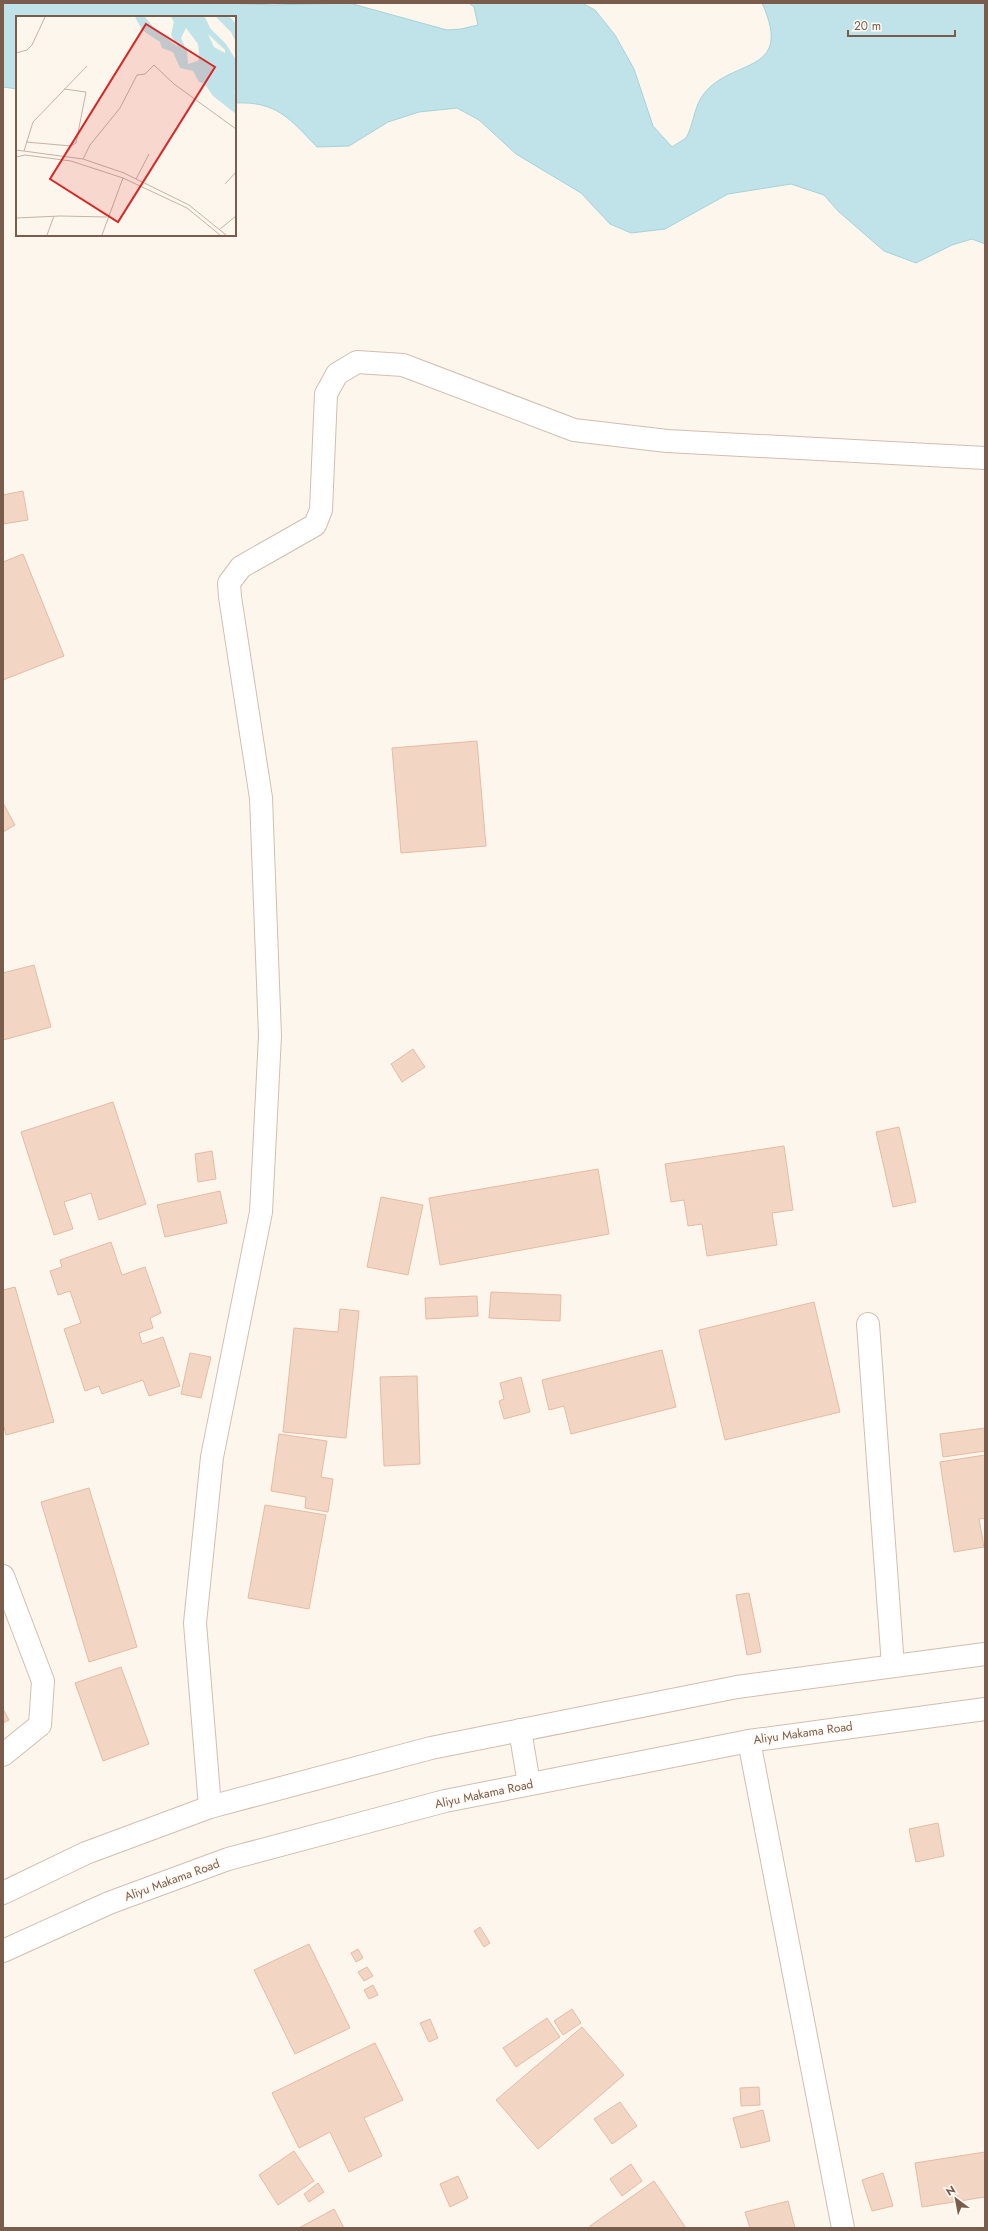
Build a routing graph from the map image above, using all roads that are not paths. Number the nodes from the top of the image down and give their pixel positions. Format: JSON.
{"nodes":[{"id":1,"x":985,"y":458,"type":"edge"},
{"id":2,"x":868,"y":1324,"type":"dead end"},
{"id":3,"x":3,"y":1576,"type":"edge"},
{"id":4,"x":985,"y":1654,"type":"edge"},
{"id":5,"x":893,"y":1666,"type":"junction"},
{"id":6,"x":985,"y":1709,"type":"edge"},
{"id":7,"x":520,"y":1730,"type":"junction"},
{"id":8,"x":749,"y":1740,"type":"junction"},
{"id":9,"x":3,"y":1755,"type":"edge"},
{"id":10,"x":529,"y":1784,"type":"junction"},
{"id":11,"x":210,"y":1807,"type":"junction"},
{"id":12,"x":3,"y":1893,"type":"edge"},
{"id":13,"x":3,"y":1951,"type":"edge"},
{"id":14,"x":843,"y":2228,"type":"edge"}],
"edges":[{"from":1,"to":11,"type":"street"},
{"from":2,"to":5,"type":"street"},
{"from":3,"to":9,"type":"street"},
{"from":4,"to":5,"type":"street"},
{"from":5,"to":7,"type":"street"},
{"from":6,"to":8,"type":"street","name":"Aliyu Makama Road"},
{"from":7,"to":10,"type":"street"},
{"from":7,"to":11,"type":"street"},
{"from":8,"to":10,"type":"street","name":"Aliyu Makama Road"},
{"from":8,"to":14,"type":"street"},
{"from":10,"to":13,"type":"street","name":"Aliyu Makama Road"},
{"from":11,"to":12,"type":"street"}]}
